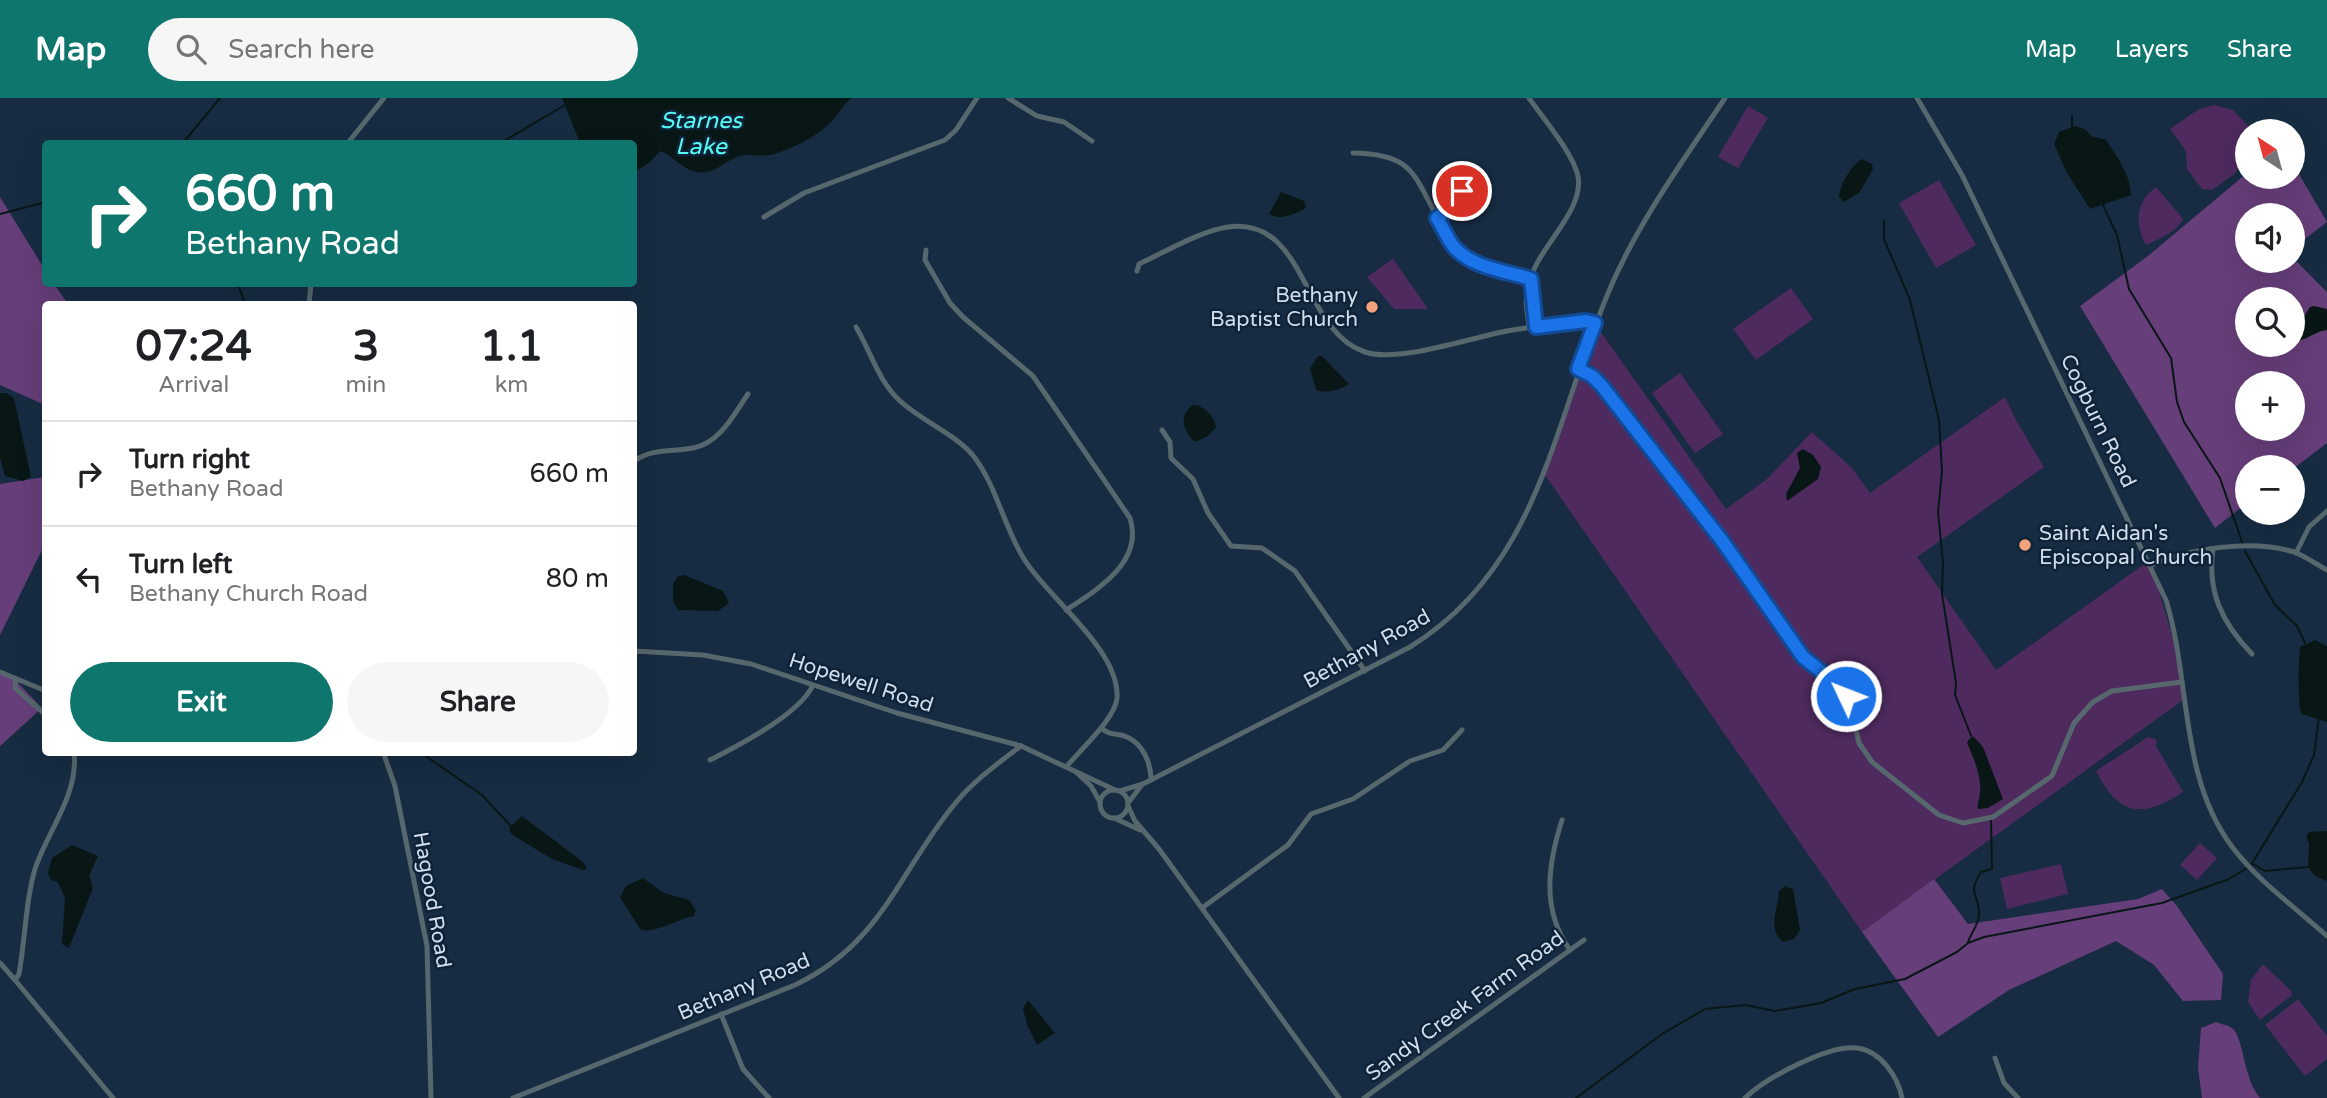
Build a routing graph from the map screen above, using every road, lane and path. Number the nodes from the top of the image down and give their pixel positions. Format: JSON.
{"nodes":[{"id":1,"x":384,"y":98,"type":"edge"},
{"id":2,"x":977,"y":98,"type":"edge"},
{"id":3,"x":1008,"y":98,"type":"edge"},
{"id":4,"x":1529,"y":98,"type":"edge"},
{"id":5,"x":1725,"y":98,"type":"edge"},
{"id":6,"x":1917,"y":98,"type":"edge"},
{"id":7,"x":350,"y":140,"type":"edge"},
{"id":8,"x":1092,"y":141,"type":"dead end"},
{"id":9,"x":1353,"y":153,"type":"dead end"},
{"id":10,"x":1466,"y":168,"type":"dead end"},
{"id":11,"x":764,"y":218,"type":"dead end"},
{"id":12,"x":1437,"y":218,"type":"junction"},
{"id":13,"x":926,"y":250,"type":"dead end"},
{"id":14,"x":1137,"y":271,"type":"dead end"},
{"id":15,"x":1531,"y":282,"type":"junction"},
{"id":16,"x":1595,"y":323,"type":"junction"},
{"id":17,"x":856,"y":327,"type":"dead end"},
{"id":18,"x":1532,"y":327,"type":"junction"},
{"id":19,"x":1578,"y":369,"type":"junction"},
{"id":20,"x":747,"y":394,"type":"dead end"},
{"id":21,"x":1163,"y":430,"type":"dead end"},
{"id":22,"x":637,"y":460,"type":"edge"},
{"id":23,"x":2327,"y":511,"type":"edge"},
{"id":24,"x":2213,"y":549,"type":"junction"},
{"id":25,"x":2296,"y":553,"type":"junction"},
{"id":26,"x":2150,"y":566,"type":"junction"},
{"id":27,"x":2327,"y":570,"type":"edge"},
{"id":28,"x":1066,"y":610,"type":"junction"},
{"id":29,"x":637,"y":651,"type":"edge"},
{"id":30,"x":2252,"y":654,"type":"dead end"},
{"id":31,"x":1365,"y":671,"type":"junction"},
{"id":32,"x":0,"y":672,"type":"edge"},
{"id":33,"x":16,"y":680,"type":"junction"},
{"id":34,"x":2182,"y":682,"type":"junction"},
{"id":35,"x":813,"y":685,"type":"junction"},
{"id":36,"x":42,"y":690,"type":"edge"},
{"id":37,"x":42,"y":712,"type":"edge"},
{"id":38,"x":1101,"y":728,"type":"junction"},
{"id":39,"x":1462,"y":730,"type":"dead end"},
{"id":40,"x":1021,"y":746,"type":"junction"},
{"id":41,"x":74,"y":756,"type":"edge"},
{"id":42,"x":384,"y":756,"type":"edge"},
{"id":43,"x":709,"y":760,"type":"dead end"},
{"id":44,"x":1070,"y":768,"type":"junction"},
{"id":45,"x":1151,"y":780,"type":"junction"},
{"id":46,"x":1143,"y":784,"type":"junction"},
{"id":47,"x":1117,"y":790,"type":"junction"},
{"id":48,"x":1100,"y":804,"type":"junction"},
{"id":49,"x":1128,"y":804,"type":"junction"},
{"id":50,"x":1112,"y":817,"type":"junction"},
{"id":51,"x":1562,"y":820,"type":"dead end"},
{"id":52,"x":1143,"y":831,"type":"junction"},
{"id":53,"x":1202,"y":908,"type":"junction"},
{"id":54,"x":2327,"y":936,"type":"edge"},
{"id":55,"x":1584,"y":940,"type":"dead end"},
{"id":56,"x":1570,"y":950,"type":"junction"},
{"id":57,"x":0,"y":964,"type":"edge"},
{"id":58,"x":15,"y":980,"type":"junction"},
{"id":59,"x":721,"y":1014,"type":"junction"},
{"id":60,"x":1995,"y":1058,"type":"dead end"},
{"id":61,"x":113,"y":1098,"type":"edge"},
{"id":62,"x":431,"y":1098,"type":"edge"},
{"id":63,"x":513,"y":1098,"type":"edge"},
{"id":64,"x":769,"y":1098,"type":"edge"},
{"id":65,"x":1339,"y":1098,"type":"edge"},
{"id":66,"x":1364,"y":1098,"type":"edge"},
{"id":67,"x":1745,"y":1098,"type":"edge"},
{"id":68,"x":1902,"y":1098,"type":"edge"},
{"id":69,"x":2018,"y":1098,"type":"edge"}],
"edges":[{"from":1,"to":7,"type":"street"},
{"from":2,"to":11,"type":"street"},
{"from":3,"to":8,"type":"street"},
{"from":4,"to":15,"type":"street"},
{"from":5,"to":16,"type":"street","name":"Bethany Road"},
{"from":6,"to":26,"type":"street","name":"Cogburn Road"},
{"from":9,"to":12,"type":"street"},
{"from":10,"to":12,"type":"street"},
{"from":12,"to":15,"type":"street"},
{"from":13,"to":28,"type":"street"},
{"from":14,"to":18,"type":"street"},
{"from":15,"to":18,"type":"street"},
{"from":16,"to":18,"type":"street"},
{"from":16,"to":19,"type":"street","name":"Bethany Road"},
{"from":17,"to":28,"type":"street"},
{"from":19,"to":31,"type":"street","name":"Bethany Road"},
{"from":19,"to":34,"type":"street"},
{"from":20,"to":22,"type":"street"},
{"from":21,"to":31,"type":"street"},
{"from":23,"to":25,"type":"street"},
{"from":24,"to":25,"type":"street"},
{"from":24,"to":26,"type":"street"},
{"from":24,"to":30,"type":"street"},
{"from":25,"to":27,"type":"street"},
{"from":26,"to":34,"type":"street","name":"Cogburn Road"},
{"from":28,"to":38,"type":"street"},
{"from":29,"to":35,"type":"street","name":"Hopewell Road"},
{"from":31,"to":45,"type":"street","name":"Bethany Road"},
{"from":32,"to":33,"type":"street"},
{"from":33,"to":36,"type":"street"},
{"from":33,"to":37,"type":"street"},
{"from":34,"to":54,"type":"street","name":"Cogburn Road"},
{"from":35,"to":40,"type":"street","name":"Hopewell Road"},
{"from":35,"to":43,"type":"street"},
{"from":38,"to":44,"type":"street"},
{"from":38,"to":45,"type":"street"},
{"from":39,"to":53,"type":"street"},
{"from":40,"to":44,"type":"street","name":"Hopewell Road"},
{"from":40,"to":59,"type":"street","name":"Bethany Road"},
{"from":41,"to":58,"type":"street"},
{"from":42,"to":62,"type":"street","name":"Hagood Road"},
{"from":44,"to":47,"type":"street","name":"Hopewell Road"},
{"from":44,"to":48,"type":"street","name":"Hopewell Road"},
{"from":45,"to":46,"type":"street","name":"Bethany Road"},
{"from":46,"to":47,"type":"street","name":"Bethany Road"},
{"from":46,"to":49,"type":"street","name":"Bethany Road"},
{"from":47,"to":48,"type":"street"},
{"from":47,"to":49,"type":"street"},
{"from":48,"to":50,"type":"street"},
{"from":49,"to":50,"type":"street"},
{"from":49,"to":52,"type":"street"},
{"from":50,"to":52,"type":"street"},
{"from":51,"to":56,"type":"street"},
{"from":52,"to":53,"type":"street"},
{"from":53,"to":65,"type":"street"},
{"from":55,"to":56,"type":"street","name":"Sandy Creek Farm Road"},
{"from":56,"to":66,"type":"street","name":"Sandy Creek Farm Road"},
{"from":57,"to":58,"type":"street"},
{"from":58,"to":61,"type":"street"},
{"from":59,"to":63,"type":"street","name":"Bethany Road"},
{"from":59,"to":64,"type":"street"},
{"from":60,"to":69,"type":"street"},
{"from":67,"to":68,"type":"street"}]}
